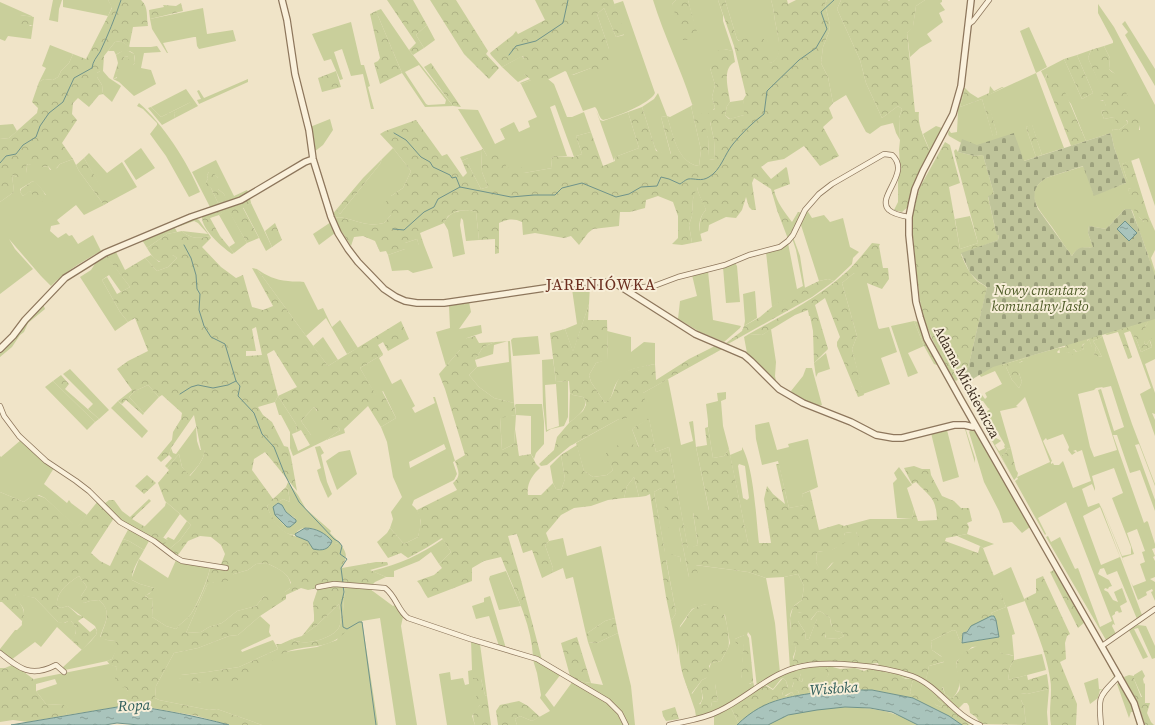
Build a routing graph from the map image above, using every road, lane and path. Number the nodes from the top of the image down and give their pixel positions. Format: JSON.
{"nodes":[{"id":1,"x":282,"y":0,"type":"edge"},
{"id":2,"x":971,"y":0,"type":"edge"},
{"id":3,"x":989,"y":0,"type":"edge"},
{"id":4,"x":969,"y":24,"type":"junction"},
{"id":5,"x":313,"y":158,"type":"junction"},
{"id":6,"x":909,"y":218,"type":"junction"},
{"id":7,"x":628,"y":290,"type":"junction"},
{"id":8,"x":0,"y":349,"type":"edge"},
{"id":9,"x":0,"y":406,"type":"edge"},
{"id":10,"x":976,"y":426,"type":"junction"},
{"id":11,"x":226,"y":568,"type":"dead end"},
{"id":12,"x":318,"y":587,"type":"dead end"},
{"id":13,"x":1155,"y":609,"type":"edge"},
{"id":14,"x":1102,"y":646,"type":"junction"},
{"id":15,"x":0,"y":653,"type":"edge"},
{"id":16,"x":64,"y":672,"type":"dead end"},
{"id":17,"x":1119,"y":676,"type":"junction"},
{"id":18,"x":626,"y":725,"type":"edge"},
{"id":19,"x":669,"y":725,"type":"edge"},
{"id":20,"x":980,"y":725,"type":"edge"},
{"id":21,"x":1101,"y":725,"type":"edge"},
{"id":22,"x":1141,"y":725,"type":"edge"}],
"edges":[{"from":1,"to":5,"type":"street"},
{"from":2,"to":4,"type":"street","name":"Adama Mickiewicza"},
{"from":3,"to":4,"type":"street"},
{"from":4,"to":6,"type":"street","name":"Adama Mickiewicza"},
{"from":5,"to":7,"type":"street"},
{"from":5,"to":8,"type":"street"},
{"from":6,"to":7,"type":"street"},
{"from":6,"to":10,"type":"street","name":"Adama Mickiewicza"},
{"from":7,"to":10,"type":"street"},
{"from":9,"to":11,"type":"street"},
{"from":10,"to":14,"type":"street","name":"Adama Mickiewicza"},
{"from":12,"to":18,"type":"street"},
{"from":13,"to":14,"type":"street"},
{"from":14,"to":17,"type":"street","name":"Adama Mickiewicza"},
{"from":15,"to":16,"type":"street"},
{"from":17,"to":21,"type":"street"},
{"from":17,"to":22,"type":"street","name":"Adama Mickiewicza"},
{"from":19,"to":20,"type":"street"}]}
